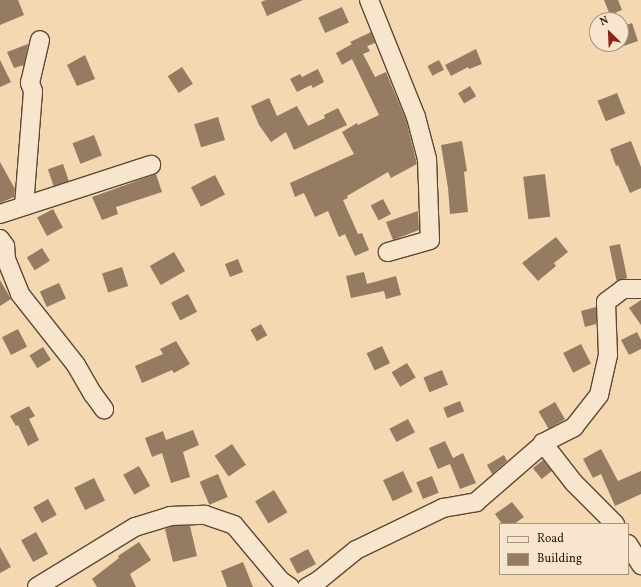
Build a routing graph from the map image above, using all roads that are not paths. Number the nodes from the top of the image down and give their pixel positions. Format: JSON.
{"nodes":[{"id":1,"x":369,"y":0,"type":"edge"},
{"id":2,"x":40,"y":40,"type":"dead end"},
{"id":3,"x":151,"y":165,"type":"dead end"},
{"id":4,"x":24,"y":206,"type":"junction"},
{"id":5,"x":0,"y":214,"type":"edge"},
{"id":6,"x":0,"y":239,"type":"edge"},
{"id":7,"x":388,"y":252,"type":"dead end"},
{"id":8,"x":641,"y":289,"type":"edge"},
{"id":9,"x":104,"y":409,"type":"dead end"},
{"id":10,"x":544,"y":443,"type":"junction"},
{"id":11,"x":614,"y":523,"type":"edge"},
{"id":12,"x":629,"y":546,"type":"edge"},
{"id":13,"x":641,"y":565,"type":"edge"},
{"id":14,"x":37,"y":587,"type":"edge"},
{"id":15,"x":290,"y":587,"type":"edge"},
{"id":16,"x":307,"y":587,"type":"edge"}],
"edges":[{"from":1,"to":7,"type":"street"},
{"from":2,"to":4,"type":"street"},
{"from":3,"to":4,"type":"street"},
{"from":4,"to":5,"type":"street"},
{"from":6,"to":9,"type":"street"},
{"from":8,"to":10,"type":"street"},
{"from":10,"to":11,"type":"street"},
{"from":10,"to":16,"type":"street"},
{"from":12,"to":13,"type":"street"},
{"from":14,"to":15,"type":"street"}]}
